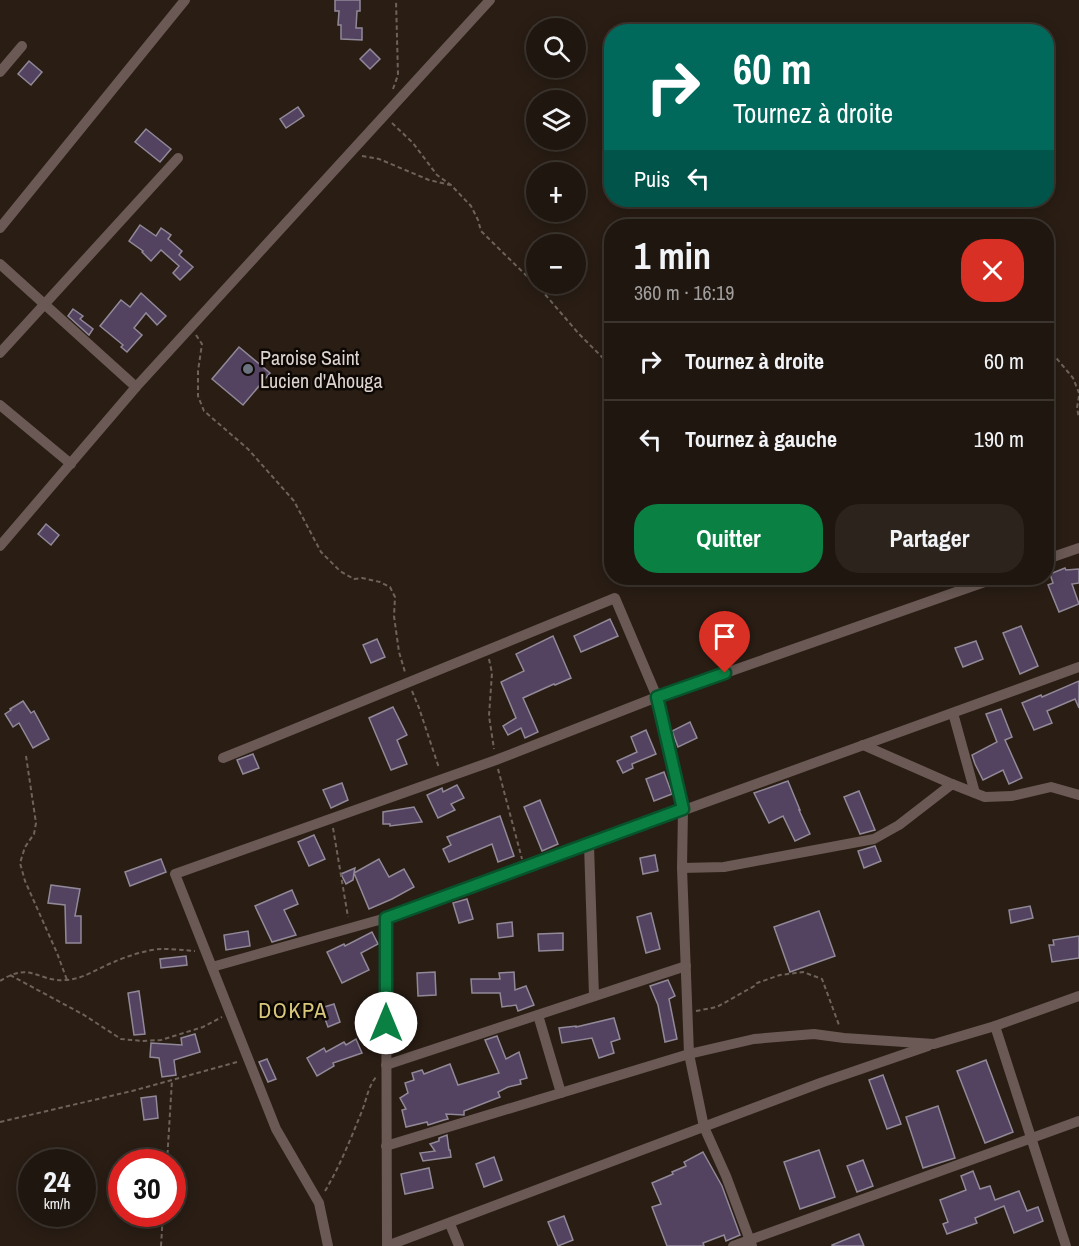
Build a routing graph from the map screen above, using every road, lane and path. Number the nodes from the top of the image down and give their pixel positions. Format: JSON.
{"nodes":[{"id":1,"x":185,"y":0,"type":"edge"},
{"id":2,"x":396,"y":0,"type":"edge"},
{"id":3,"x":490,"y":0,"type":"edge"},
{"id":4,"x":22,"y":46,"type":"dead end"},
{"id":5,"x":0,"y":72,"type":"edge"},
{"id":6,"x":391,"y":95,"type":"dead end"},
{"id":7,"x":384,"y":116,"type":"junction"},
{"id":8,"x":352,"y":150,"type":"junction"},
{"id":9,"x":178,"y":158,"type":"dead end"},
{"id":10,"x":451,"y":185,"type":"junction"},
{"id":11,"x":0,"y":228,"type":"edge"},
{"id":12,"x":0,"y":264,"type":"edge"},
{"id":13,"x":45,"y":304,"type":"junction"},
{"id":14,"x":191,"y":328,"type":"junction"},
{"id":15,"x":0,"y":353,"type":"edge"},
{"id":16,"x":1054,"y":355,"type":"edge"},
{"id":17,"x":604,"y":359,"type":"edge"},
{"id":18,"x":135,"y":387,"type":"junction"},
{"id":19,"x":1079,"y":395,"type":"edge"},
{"id":20,"x":0,"y":405,"type":"edge"},
{"id":21,"x":1079,"y":418,"type":"edge"},
{"id":22,"x":71,"y":464,"type":"junction"},
{"id":23,"x":0,"y":546,"type":"edge"},
{"id":24,"x":1079,"y":548,"type":"edge"},
{"id":25,"x":1054,"y":557,"type":"edge"},
{"id":26,"x":976,"y":585,"type":"edge"},
{"id":27,"x":487,"y":651,"type":"junction"},
{"id":28,"x":1079,"y":667,"type":"edge"},
{"id":29,"x":408,"y":682,"type":"junction"},
{"id":30,"x":657,"y":697,"type":"junction"},
{"id":31,"x":953,"y":713,"type":"junction"},
{"id":32,"x":863,"y":745,"type":"junction"},
{"id":33,"x":26,"y":756,"type":"dead end"},
{"id":34,"x":223,"y":758,"type":"dead end"},
{"id":35,"x":496,"y":760,"type":"junction"},
{"id":36,"x":442,"y":779,"type":"junction"},
{"id":37,"x":952,"y":784,"type":"junction"},
{"id":38,"x":975,"y":793,"type":"junction"},
{"id":39,"x":1079,"y":795,"type":"edge"},
{"id":40,"x":683,"y":809,"type":"junction"},
{"id":41,"x":332,"y":819,"type":"junction"},
{"id":42,"x":589,"y":845,"type":"junction"},
{"id":43,"x":525,"y":868,"type":"junction"},
{"id":44,"x":682,"y":868,"type":"junction"},
{"id":45,"x":348,"y":916,"type":"dead end"},
{"id":46,"x":386,"y":918,"type":"junction"},
{"id":47,"x":206,"y":953,"type":"junction"},
{"id":48,"x":686,"y":966,"type":"junction"},
{"id":49,"x":212,"y":967,"type":"junction"},
{"id":50,"x":10,"y":975,"type":"junction"},
{"id":51,"x":67,"y":980,"type":"junction"},
{"id":52,"x":0,"y":981,"type":"edge"},
{"id":53,"x":594,"y":996,"type":"junction"},
{"id":54,"x":1079,"y":996,"type":"edge"},
{"id":55,"x":230,"y":1012,"type":"junction"},
{"id":56,"x":688,"y":1013,"type":"junction"},
{"id":57,"x":538,"y":1015,"type":"junction"},
{"id":58,"x":995,"y":1026,"type":"junction"},
{"id":59,"x":844,"y":1038,"type":"junction"},
{"id":60,"x":934,"y":1044,"type":"junction"},
{"id":61,"x":689,"y":1054,"type":"junction"},
{"id":62,"x":249,"y":1059,"type":"junction"},
{"id":63,"x":386,"y":1065,"type":"junction"},
{"id":64,"x":172,"y":1080,"type":"junction"},
{"id":65,"x":561,"y":1093,"type":"junction"},
{"id":66,"x":1079,"y":1120,"type":"edge"},
{"id":67,"x":0,"y":1122,"type":"edge"},
{"id":68,"x":704,"y":1127,"type":"junction"},
{"id":69,"x":1031,"y":1137,"type":"junction"},
{"id":70,"x":386,"y":1146,"type":"junction"},
{"id":71,"x":168,"y":1149,"type":"edge"},
{"id":72,"x":319,"y":1203,"type":"junction"},
{"id":73,"x":450,"y":1224,"type":"junction"},
{"id":74,"x":162,"y":1227,"type":"edge"},
{"id":75,"x":751,"y":1243,"type":"edge"},
{"id":76,"x":161,"y":1246,"type":"edge"},
{"id":77,"x":328,"y":1246,"type":"edge"},
{"id":78,"x":387,"y":1246,"type":"edge"},
{"id":79,"x":459,"y":1246,"type":"edge"},
{"id":80,"x":733,"y":1246,"type":"edge"},
{"id":81,"x":1066,"y":1246,"type":"edge"}],
"edges":[{"from":1,"to":11,"type":"street"},
{"from":2,"to":6,"type":"path"},
{"from":3,"to":7,"type":"street"},
{"from":4,"to":5,"type":"street"},
{"from":7,"to":8,"type":"street"},
{"from":7,"to":10,"type":"path"},
{"from":8,"to":10,"type":"path"},
{"from":8,"to":14,"type":"street"},
{"from":9,"to":13,"type":"street"},
{"from":10,"to":17,"type":"path"},
{"from":12,"to":13,"type":"street"},
{"from":13,"to":15,"type":"street"},
{"from":13,"to":18,"type":"street"},
{"from":14,"to":18,"type":"street"},
{"from":14,"to":29,"type":"path"},
{"from":16,"to":19,"type":"path"},
{"from":18,"to":22,"type":"street"},
{"from":19,"to":21,"type":"path"},
{"from":20,"to":22,"type":"street"},
{"from":22,"to":23,"type":"street"},
{"from":24,"to":25,"type":"street"},
{"from":26,"to":30,"type":"street"},
{"from":27,"to":29,"type":"street"},
{"from":27,"to":30,"type":"street"},
{"from":27,"to":35,"type":"path"},
{"from":28,"to":31,"type":"street"},
{"from":29,"to":34,"type":"street"},
{"from":29,"to":36,"type":"path"},
{"from":30,"to":35,"type":"street"},
{"from":30,"to":40,"type":"street"},
{"from":31,"to":32,"type":"street"},
{"from":31,"to":38,"type":"street"},
{"from":32,"to":37,"type":"street"},
{"from":32,"to":40,"type":"street"},
{"from":33,"to":51,"type":"path"},
{"from":35,"to":36,"type":"street"},
{"from":35,"to":43,"type":"path"},
{"from":36,"to":41,"type":"street"},
{"from":37,"to":38,"type":"street"},
{"from":37,"to":44,"type":"street"},
{"from":38,"to":39,"type":"street"},
{"from":40,"to":42,"type":"street"},
{"from":40,"to":44,"type":"street"},
{"from":41,"to":45,"type":"path"},
{"from":41,"to":47,"type":"street"},
{"from":42,"to":43,"type":"street"},
{"from":42,"to":53,"type":"street"},
{"from":43,"to":46,"type":"street"},
{"from":44,"to":48,"type":"street"},
{"from":46,"to":49,"type":"street"},
{"from":46,"to":63,"type":"street"},
{"from":47,"to":49,"type":"street"},
{"from":47,"to":51,"type":"path"},
{"from":48,"to":53,"type":"street"},
{"from":48,"to":56,"type":"street"},
{"from":49,"to":55,"type":"street"},
{"from":50,"to":51,"type":"path"},
{"from":50,"to":52,"type":"path"},
{"from":50,"to":55,"type":"path"},
{"from":53,"to":57,"type":"street"},
{"from":54,"to":58,"type":"street"},
{"from":55,"to":62,"type":"street"},
{"from":56,"to":59,"type":"path"},
{"from":56,"to":61,"type":"street"},
{"from":57,"to":63,"type":"street"},
{"from":57,"to":65,"type":"street"},
{"from":58,"to":60,"type":"street"},
{"from":58,"to":69,"type":"street"},
{"from":59,"to":60,"type":"street"},
{"from":59,"to":61,"type":"street"},
{"from":60,"to":68,"type":"street"},
{"from":61,"to":65,"type":"street"},
{"from":61,"to":68,"type":"street"},
{"from":62,"to":64,"type":"path"},
{"from":62,"to":72,"type":"street"},
{"from":63,"to":70,"type":"street"},
{"from":63,"to":72,"type":"path"},
{"from":64,"to":67,"type":"path"},
{"from":64,"to":71,"type":"path"},
{"from":65,"to":70,"type":"street"},
{"from":66,"to":69,"type":"street"},
{"from":68,"to":73,"type":"street"},
{"from":68,"to":75,"type":"street"},
{"from":69,"to":75,"type":"street"},
{"from":69,"to":81,"type":"street"},
{"from":70,"to":78,"type":"street"},
{"from":72,"to":77,"type":"street"},
{"from":73,"to":78,"type":"street"},
{"from":73,"to":79,"type":"street"},
{"from":74,"to":76,"type":"path"},
{"from":75,"to":80,"type":"street"}]}
